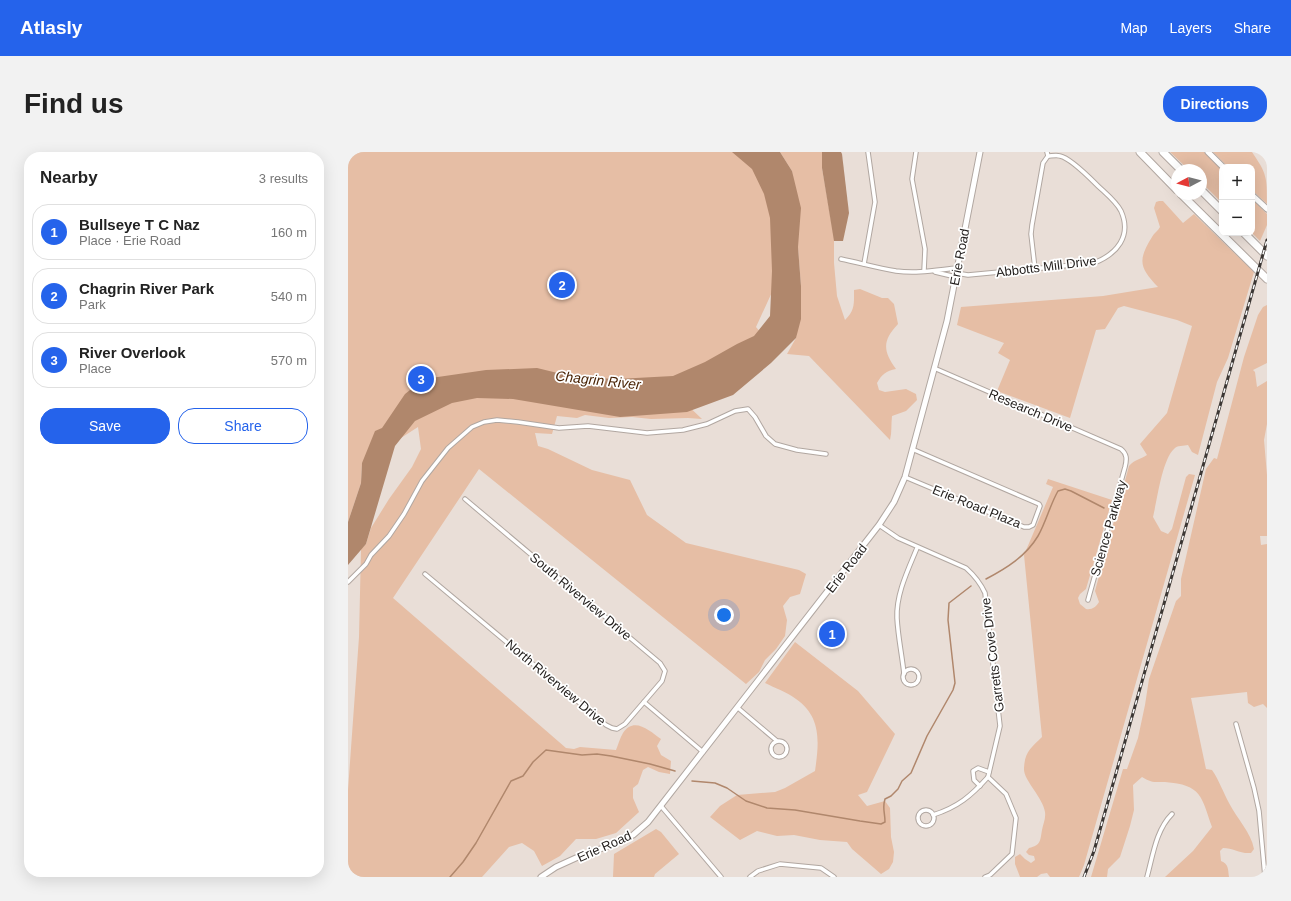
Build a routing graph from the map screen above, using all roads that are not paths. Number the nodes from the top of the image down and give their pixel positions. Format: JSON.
{"nodes":[{"id":1,"x":868,"y":152,"type":"edge"},
{"id":2,"x":916,"y":152,"type":"edge"},
{"id":3,"x":980,"y":152,"type":"edge"},
{"id":4,"x":1140,"y":152,"type":"edge"},
{"id":5,"x":1163,"y":152,"type":"edge"},
{"id":6,"x":1208,"y":152,"type":"edge"},
{"id":7,"x":1047,"y":154,"type":"edge"},
{"id":8,"x":1061,"y":154,"type":"edge"},
{"id":9,"x":1175,"y":164,"type":"edge"},
{"id":10,"x":1220,"y":164,"type":"edge"},
{"id":11,"x":1171,"y":184,"type":"edge"},
{"id":12,"x":1207,"y":196,"type":"edge"},
{"id":13,"x":1255,"y":198,"type":"edge"},
{"id":14,"x":1187,"y":200,"type":"edge"},
{"id":15,"x":1219,"y":208,"type":"edge"},
{"id":16,"x":1267,"y":209,"type":"edge"},
{"id":17,"x":1247,"y":236,"type":"edge"},
{"id":18,"x":1267,"y":256,"type":"edge"},
{"id":19,"x":842,"y":259,"type":"dead end"},
{"id":20,"x":864,"y":264,"type":"junction"},
{"id":21,"x":1035,"y":269,"type":"junction"},
{"id":22,"x":924,"y":272,"type":"junction"},
{"id":23,"x":935,"y":272,"type":"junction"},
{"id":24,"x":956,"y":273,"type":"junction"},
{"id":25,"x":1267,"y":279,"type":"edge"},
{"id":26,"x":933,"y":368,"type":"junction"},
{"id":27,"x":912,"y":449,"type":"junction"},
{"id":28,"x":826,"y":454,"type":"dead end"},
{"id":29,"x":1126,"y":455,"type":"joint"},
{"id":30,"x":905,"y":477,"type":"junction"},
{"id":31,"x":465,"y":499,"type":"dead end"},
{"id":32,"x":879,"y":525,"type":"junction"},
{"id":33,"x":917,"y":548,"type":"junction"},
{"id":34,"x":425,"y":574,"type":"dead end"},
{"id":35,"x":348,"y":582,"type":"edge"},
{"id":36,"x":1088,"y":600,"type":"dead end"},
{"id":37,"x":904,"y":674,"type":"junction"},
{"id":38,"x":644,"y":702,"type":"junction"},
{"id":39,"x":738,"y":708,"type":"junction"},
{"id":40,"x":1236,"y":724,"type":"dead end"},
{"id":41,"x":777,"y":741,"type":"junction"},
{"id":42,"x":703,"y":752,"type":"junction"},
{"id":43,"x":989,"y":772,"type":"junction"},
{"id":44,"x":988,"y":777,"type":"junction"},
{"id":45,"x":980,"y":786,"type":"junction"},
{"id":46,"x":661,"y":806,"type":"junction"},
{"id":47,"x":1172,"y":814,"type":"dead end"},
{"id":48,"x":934,"y":815,"type":"junction"},
{"id":49,"x":991,"y":876,"type":"edge"},
{"id":50,"x":541,"y":877,"type":"edge"},
{"id":51,"x":721,"y":877,"type":"edge"},
{"id":52,"x":750,"y":877,"type":"edge"},
{"id":53,"x":834,"y":877,"type":"edge"},
{"id":54,"x":985,"y":877,"type":"edge"},
{"id":55,"x":1147,"y":877,"type":"edge"},
{"id":56,"x":1265,"y":877,"type":"edge"}],
"edges":[{"from":1,"to":20,"type":"street"},
{"from":2,"to":22,"type":"street"},
{"from":3,"to":24,"type":"street","name":"Erie Road"},
{"from":4,"to":11,"type":"highway"},
{"from":5,"to":9,"type":"highway"},
{"from":6,"to":10,"type":"street"},
{"from":7,"to":8,"type":"street","name":"Abbotts Mill Drive"},
{"from":7,"to":21,"type":"street"},
{"from":8,"to":21,"type":"street","name":"Abbotts Mill Drive"},
{"from":12,"to":15,"type":"highway"},
{"from":13,"to":16,"type":"street"},
{"from":14,"to":25,"type":"highway"},
{"from":17,"to":18,"type":"highway"},
{"from":19,"to":20,"type":"street"},
{"from":20,"to":22,"type":"street"},
{"from":21,"to":24,"type":"street","name":"Abbotts Mill Drive"},
{"from":22,"to":23,"type":"street"},
{"from":23,"to":24,"type":"street"},
{"from":23,"to":24,"type":"street"},
{"from":24,"to":26,"type":"street","name":"Erie Road"},
{"from":26,"to":27,"type":"street","name":"Erie Road"},
{"from":26,"to":29,"type":"street","name":"Research Drive"},
{"from":27,"to":30,"type":"street","name":"Erie Road"},
{"from":27,"to":30,"type":"street","name":"Erie Road Plaza"},
{"from":28,"to":35,"type":"street"},
{"from":29,"to":36,"type":"street","name":"Science Parkway"},
{"from":30,"to":32,"type":"street","name":"Erie Road"},
{"from":31,"to":38,"type":"street","name":"South Riverview Drive"},
{"from":32,"to":33,"type":"street","name":"Garretts Cove Drive"},
{"from":32,"to":39,"type":"street","name":"Erie Road"},
{"from":33,"to":37,"type":"street"},
{"from":33,"to":43,"type":"street","name":"Garretts Cove Drive"},
{"from":34,"to":38,"type":"street","name":"North Riverview Drive"},
{"from":37,"to":37,"type":"street"},
{"from":38,"to":42,"type":"street"},
{"from":39,"to":41,"type":"street"},
{"from":39,"to":42,"type":"street","name":"Erie Road"},
{"from":40,"to":56,"type":"street"},
{"from":41,"to":41,"type":"street"},
{"from":42,"to":46,"type":"street","name":"Erie Road"},
{"from":43,"to":44,"type":"street","name":"Garretts Cove Drive"},
{"from":43,"to":45,"type":"street"},
{"from":44,"to":45,"type":"street"},
{"from":44,"to":49,"type":"street"},
{"from":45,"to":48,"type":"street"},
{"from":46,"to":50,"type":"street","name":"Erie Road"},
{"from":46,"to":51,"type":"street"},
{"from":47,"to":55,"type":"street"},
{"from":48,"to":48,"type":"street"},
{"from":49,"to":54,"type":"street"},
{"from":52,"to":53,"type":"street"}]}
